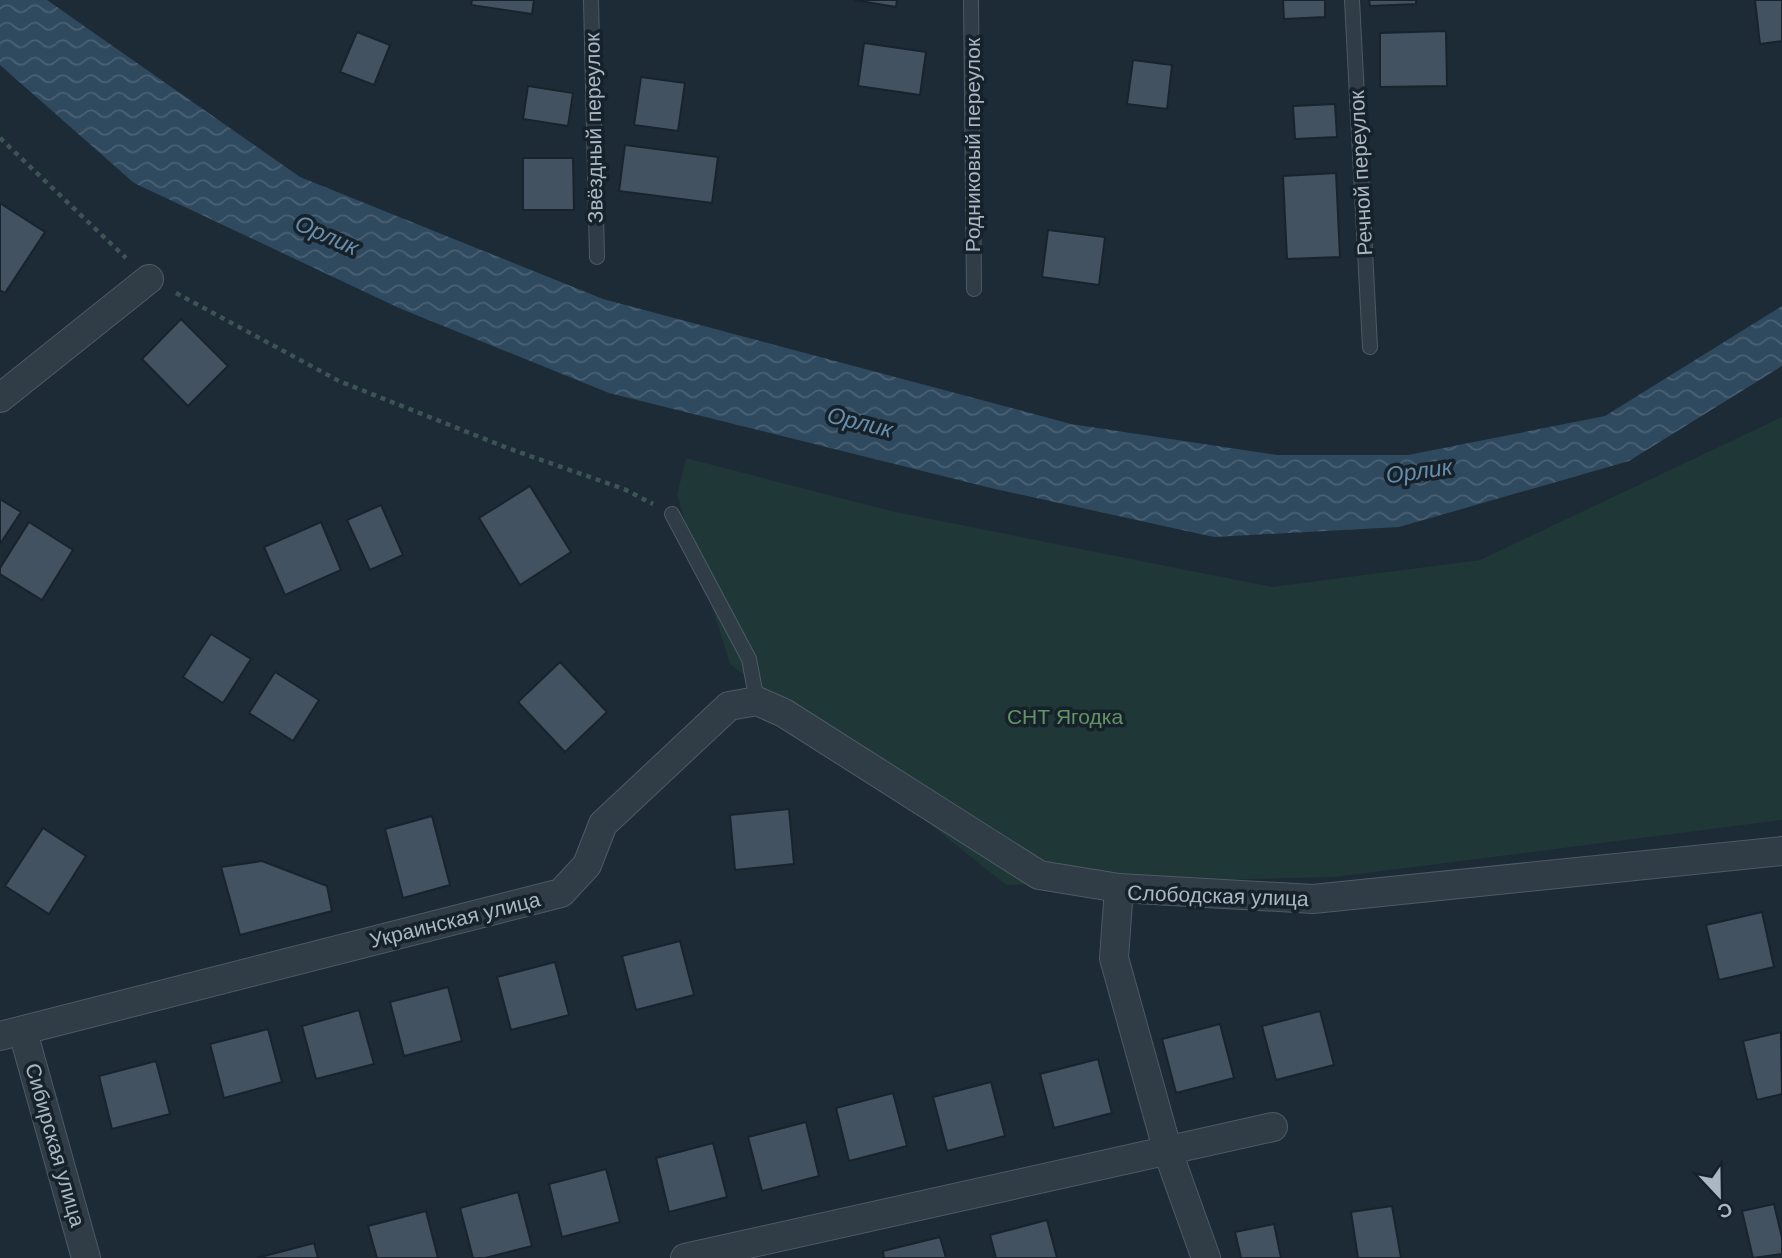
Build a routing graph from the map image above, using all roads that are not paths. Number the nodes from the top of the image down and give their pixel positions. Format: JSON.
{"nodes":[{"id":1,"x":591,"y":0,"type":"edge"},
{"id":2,"x":971,"y":0,"type":"edge"},
{"id":3,"x":1352,"y":0,"type":"edge"},
{"id":4,"x":597,"y":257,"type":"dead end"},
{"id":5,"x":149,"y":279,"type":"road end"},
{"id":6,"x":974,"y":289,"type":"dead end"},
{"id":7,"x":1370,"y":347,"type":"dead end"},
{"id":8,"x":0,"y":398,"type":"edge"},
{"id":9,"x":671,"y":514,"type":"road end"},
{"id":10,"x":757,"y":701,"type":"junction"},
{"id":11,"x":1782,"y":851,"type":"edge"},
{"id":12,"x":1119,"y":888,"type":"junction"},
{"id":13,"x":12,"y":1034,"type":"edge"},
{"id":14,"x":1273,"y":1127,"type":"dead end"},
{"id":15,"x":1168,"y":1152,"type":"junction"},
{"id":16,"x":86,"y":1258,"type":"edge"},
{"id":17,"x":685,"y":1258,"type":"edge"},
{"id":18,"x":1206,"y":1258,"type":"edge"}],
"edges":[{"from":1,"to":4,"type":"lane","name":"Звёздный переулок"},
{"from":2,"to":6,"type":"lane","name":"Родниковый переулок"},
{"from":3,"to":7,"type":"lane","name":"Речной переулок"},
{"from":5,"to":8,"type":"street"},
{"from":9,"to":10,"type":"lane"},
{"from":10,"to":12,"type":"street"},
{"from":10,"to":13,"type":"street","name":"Украинская улица"},
{"from":11,"to":12,"type":"street","name":"Слободская улица"},
{"from":12,"to":15,"type":"street","name":"Слободская улица"},
{"from":13,"to":16,"type":"street","name":"Сибирская улица"},
{"from":14,"to":15,"type":"street"},
{"from":15,"to":17,"type":"street"},
{"from":15,"to":18,"type":"street","name":"Слободская улица"}]}
